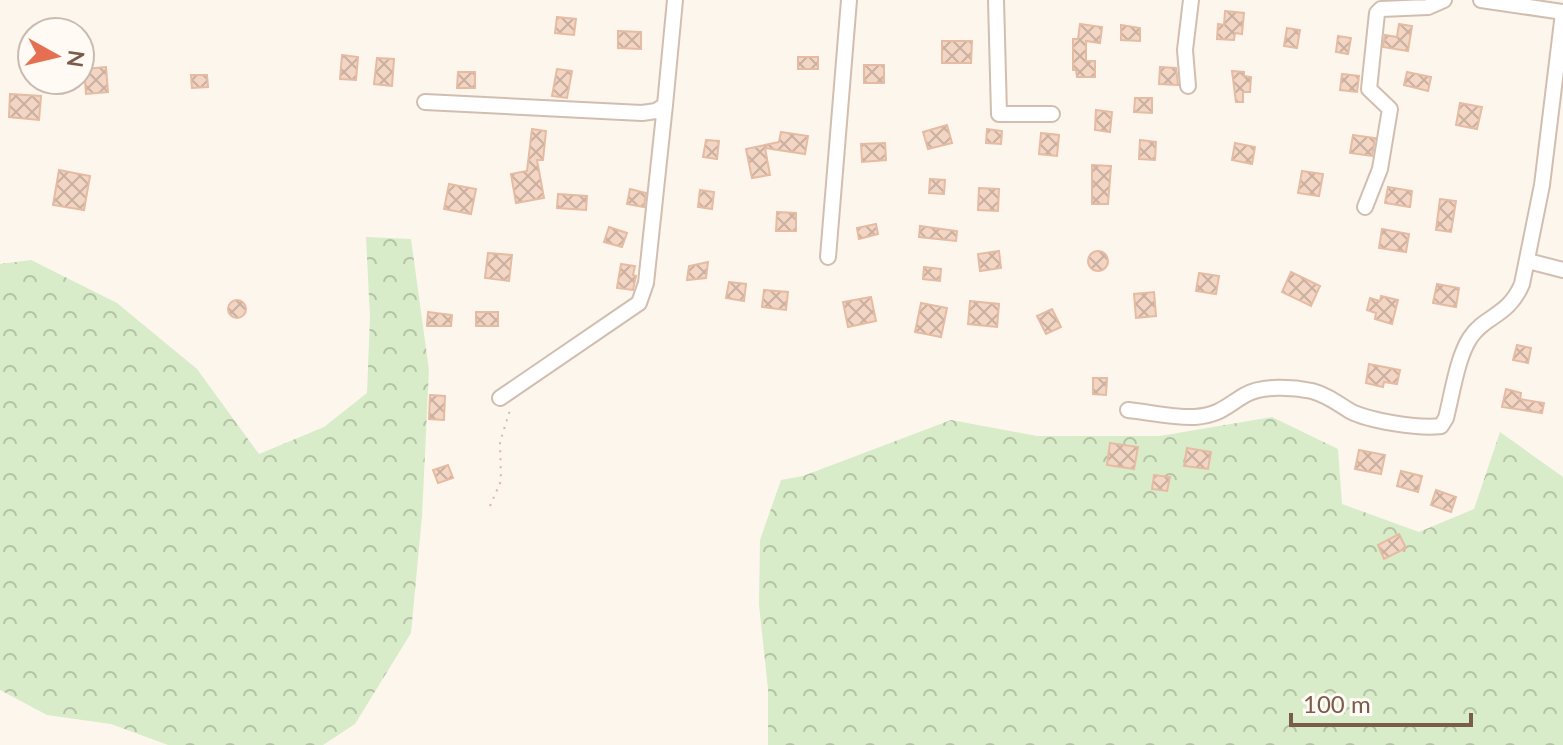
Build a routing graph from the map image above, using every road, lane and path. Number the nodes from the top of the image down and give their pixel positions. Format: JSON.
{"nodes":[{"id":1,"x":675,"y":0,"type":"edge"},
{"id":2,"x":849,"y":0,"type":"edge"},
{"id":3,"x":996,"y":0,"type":"edge"},
{"id":4,"x":1191,"y":0,"type":"edge"},
{"id":5,"x":1444,"y":0,"type":"edge"},
{"id":6,"x":1481,"y":0,"type":"edge"},
{"id":7,"x":1563,"y":12,"type":"edge"},
{"id":8,"x":1188,"y":86,"type":"dead end"},
{"id":9,"x":425,"y":102,"type":"dead end"},
{"id":10,"x":665,"y":105,"type":"junction"},
{"id":11,"x":1052,"y":114,"type":"dead end"},
{"id":12,"x":1365,"y":207,"type":"dead end"},
{"id":13,"x":828,"y":257,"type":"dead end"},
{"id":14,"x":1528,"y":261,"type":"junction"},
{"id":15,"x":1563,"y":270,"type":"edge"},
{"id":16,"x":518,"y":384,"type":"junction"},
{"id":17,"x":500,"y":398,"type":"dead end"},
{"id":18,"x":1128,"y":410,"type":"dead end"},
{"id":19,"x":490,"y":506,"type":"dead end"}],
"edges":[{"from":1,"to":10,"type":"street"},
{"from":2,"to":13,"type":"street"},
{"from":3,"to":11,"type":"street"},
{"from":4,"to":8,"type":"street"},
{"from":5,"to":12,"type":"street"},
{"from":6,"to":7,"type":"street"},
{"from":7,"to":14,"type":"street"},
{"from":9,"to":10,"type":"street"},
{"from":10,"to":16,"type":"street"},
{"from":14,"to":15,"type":"street"},
{"from":14,"to":18,"type":"street"},
{"from":16,"to":17,"type":"street"},
{"from":16,"to":19,"type":"path"}]}
